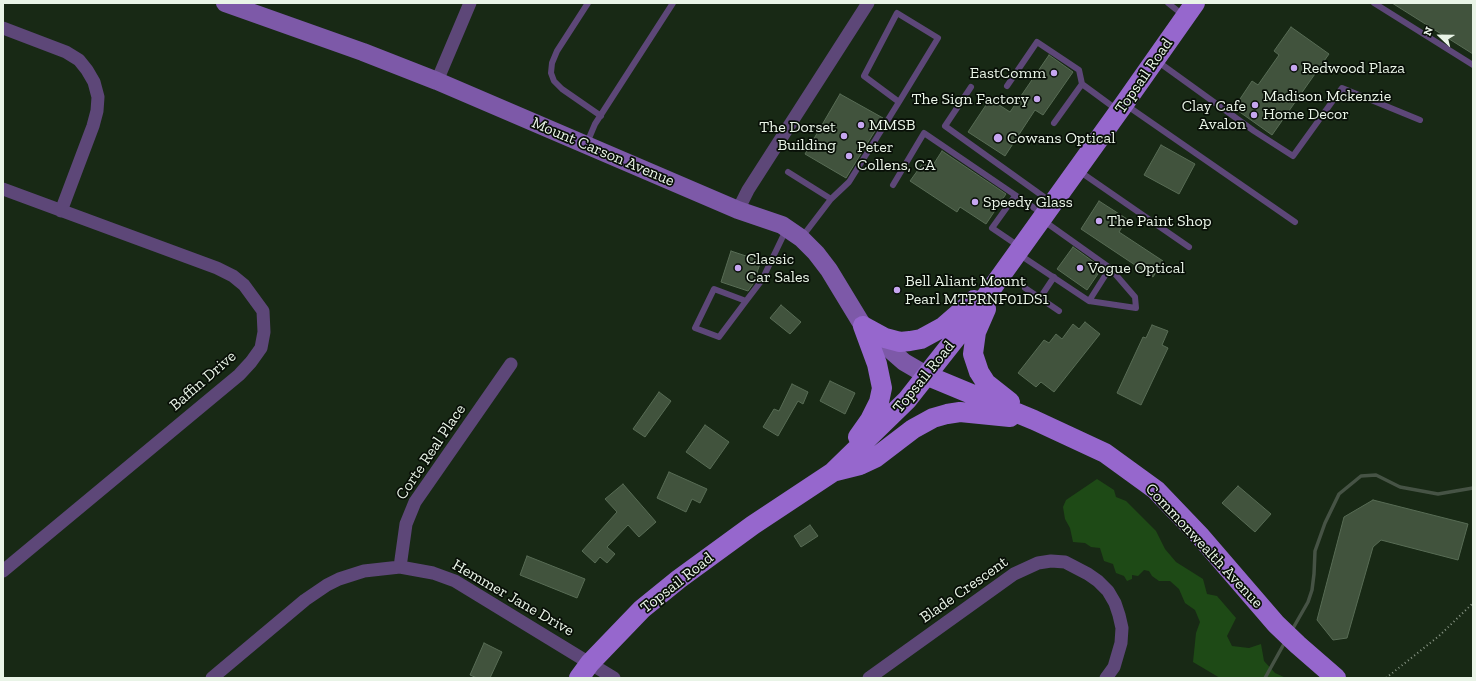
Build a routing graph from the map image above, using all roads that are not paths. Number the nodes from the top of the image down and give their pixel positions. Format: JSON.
{"nodes":[{"id":1,"x":225,"y":3,"type":"edge"},
{"id":2,"x":470,"y":3,"type":"edge"},
{"id":3,"x":588,"y":3,"type":"edge"},
{"id":4,"x":673,"y":3,"type":"edge"},
{"id":5,"x":868,"y":3,"type":"edge"},
{"id":6,"x":1168,"y":3,"type":"edge"},
{"id":7,"x":1374,"y":3,"type":"edge"},
{"id":8,"x":1190,"y":10,"type":"edge"},
{"id":9,"x":3,"y":28,"type":"edge"},
{"id":10,"x":1155,"y":60,"type":"junction"},
{"id":11,"x":1473,"y":65,"type":"edge"},
{"id":12,"x":438,"y":81,"type":"junction"},
{"id":13,"x":1082,"y":84,"type":"junction"},
{"id":14,"x":1007,"y":86,"type":"dead end"},
{"id":15,"x":971,"y":87,"type":"dead end"},
{"id":16,"x":899,"y":102,"type":"junction"},
{"id":17,"x":1122,"y":107,"type":"junction"},
{"id":18,"x":601,"y":116,"type":"junction"},
{"id":19,"x":1420,"y":120,"type":"dead end"},
{"id":20,"x":1054,"y":123,"type":"dead end"},
{"id":21,"x":586,"y":144,"type":"junction"},
{"id":22,"x":1076,"y":169,"type":"junction"},
{"id":23,"x":788,"y":172,"type":"dead end"},
{"id":24,"x":893,"y":184,"type":"dead end"},
{"id":25,"x":3,"y":189,"type":"edge"},
{"id":26,"x":1015,"y":196,"type":"junction"},
{"id":27,"x":831,"y":199,"type":"junction"},
{"id":28,"x":738,"y":210,"type":"junction"},
{"id":29,"x":61,"y":211,"type":"junction"},
{"id":30,"x":1046,"y":212,"type":"junction"},
{"id":31,"x":1295,"y":222,"type":"dead end"},
{"id":32,"x":794,"y":234,"type":"junction"},
{"id":33,"x":1189,"y":247,"type":"dead end"},
{"id":34,"x":1019,"y":250,"type":"junction"},
{"id":35,"x":1110,"y":268,"type":"junction"},
{"id":36,"x":1054,"y":277,"type":"junction"},
{"id":37,"x":999,"y":278,"type":"junction"},
{"id":38,"x":1025,"y":288,"type":"dead end"},
{"id":39,"x":1040,"y":298,"type":"junction"},
{"id":40,"x":746,"y":301,"type":"junction"},
{"id":41,"x":1089,"y":301,"type":"junction"},
{"id":42,"x":1059,"y":311,"type":"dead end"},
{"id":43,"x":863,"y":326,"type":"junction"},
{"id":44,"x":511,"y":364,"type":"dead end"},
{"id":45,"x":928,"y":376,"type":"junction"},
{"id":46,"x":1034,"y":420,"type":"junction"},
{"id":47,"x":833,"y":472,"type":"junction"},
{"id":48,"x":400,"y":567,"type":"junction"},
{"id":49,"x":3,"y":571,"type":"edge"},
{"id":50,"x":584,"y":670,"type":"edge"},
{"id":51,"x":212,"y":678,"type":"edge"},
{"id":52,"x":614,"y":678,"type":"edge"},
{"id":53,"x":869,"y":678,"type":"edge"},
{"id":54,"x":1106,"y":678,"type":"edge"},
{"id":55,"x":1336,"y":678,"type":"edge"}],
"edges":[{"from":1,"to":12,"type":"main road","name":"Mount Carson Avenue"},
{"from":2,"to":12,"type":"street"},
{"from":3,"to":18,"type":"lane"},
{"from":4,"to":18,"type":"lane"},
{"from":5,"to":28,"type":"street"},
{"from":6,"to":8,"type":"lane"},
{"from":7,"to":11,"type":"lane"},
{"from":8,"to":10,"type":"main road","name":"Topsail Road"},
{"from":9,"to":29,"type":"street"},
{"from":10,"to":17,"type":"main road","name":"Topsail Road"},
{"from":10,"to":19,"type":"lane"},
{"from":12,"to":21,"type":"main road","name":"Mount Carson Avenue"},
{"from":13,"to":14,"type":"lane"},
{"from":13,"to":17,"type":"lane"},
{"from":13,"to":20,"type":"lane"},
{"from":15,"to":30,"type":"lane"},
{"from":16,"to":16,"type":"lane"},
{"from":16,"to":27,"type":"lane"},
{"from":17,"to":22,"type":"main road","name":"Topsail Road"},
{"from":17,"to":31,"type":"lane"},
{"from":18,"to":21,"type":"lane"},
{"from":21,"to":28,"type":"main road","name":"Mount Carson Avenue"},
{"from":22,"to":30,"type":"main road","name":"Topsail Road"},
{"from":22,"to":33,"type":"lane"},
{"from":23,"to":27,"type":"lane"},
{"from":24,"to":26,"type":"lane"},
{"from":25,"to":29,"type":"street","name":"Baffin Drive"},
{"from":26,"to":30,"type":"lane"},
{"from":26,"to":34,"type":"lane"},
{"from":27,"to":32,"type":"lane"},
{"from":28,"to":32,"type":"main road","name":"Mount Carson Avenue"},
{"from":29,"to":49,"type":"street","name":"Baffin Drive"},
{"from":30,"to":34,"type":"main road","name":"Topsail Road"},
{"from":30,"to":35,"type":"lane"},
{"from":32,"to":40,"type":"lane"},
{"from":32,"to":43,"type":"main road","name":"Mount Carson Avenue"},
{"from":34,"to":36,"type":"lane"},
{"from":34,"to":37,"type":"main road","name":"Topsail Road"},
{"from":35,"to":41,"type":"lane"},
{"from":35,"to":41,"type":"lane"},
{"from":36,"to":39,"type":"lane"},
{"from":36,"to":41,"type":"lane"},
{"from":37,"to":43,"type":"main road"},
{"from":37,"to":45,"type":"main road","name":"Topsail Road"},
{"from":37,"to":46,"type":"main road"},
{"from":38,"to":39,"type":"lane"},
{"from":39,"to":42,"type":"lane"},
{"from":40,"to":40,"type":"lane"},
{"from":43,"to":45,"type":"main road","name":"Mount Carson Avenue"},
{"from":43,"to":47,"type":"main road"},
{"from":44,"to":48,"type":"street","name":"Corte Real Place"},
{"from":45,"to":46,"type":"main road","name":"Commonwealth Avenue"},
{"from":45,"to":47,"type":"main road","name":"Topsail Road"},
{"from":46,"to":47,"type":"main road"},
{"from":46,"to":55,"type":"main road","name":"Commonwealth Avenue"},
{"from":47,"to":50,"type":"main road","name":"Topsail Road"},
{"from":48,"to":50,"type":"street","name":"Hemmer Jane Drive"},
{"from":48,"to":51,"type":"street","name":"Hemmer Jane Drive"},
{"from":50,"to":52,"type":"street","name":"Hemmer Jane Drive"},
{"from":53,"to":54,"type":"street","name":"Blade Crescent"}]}
